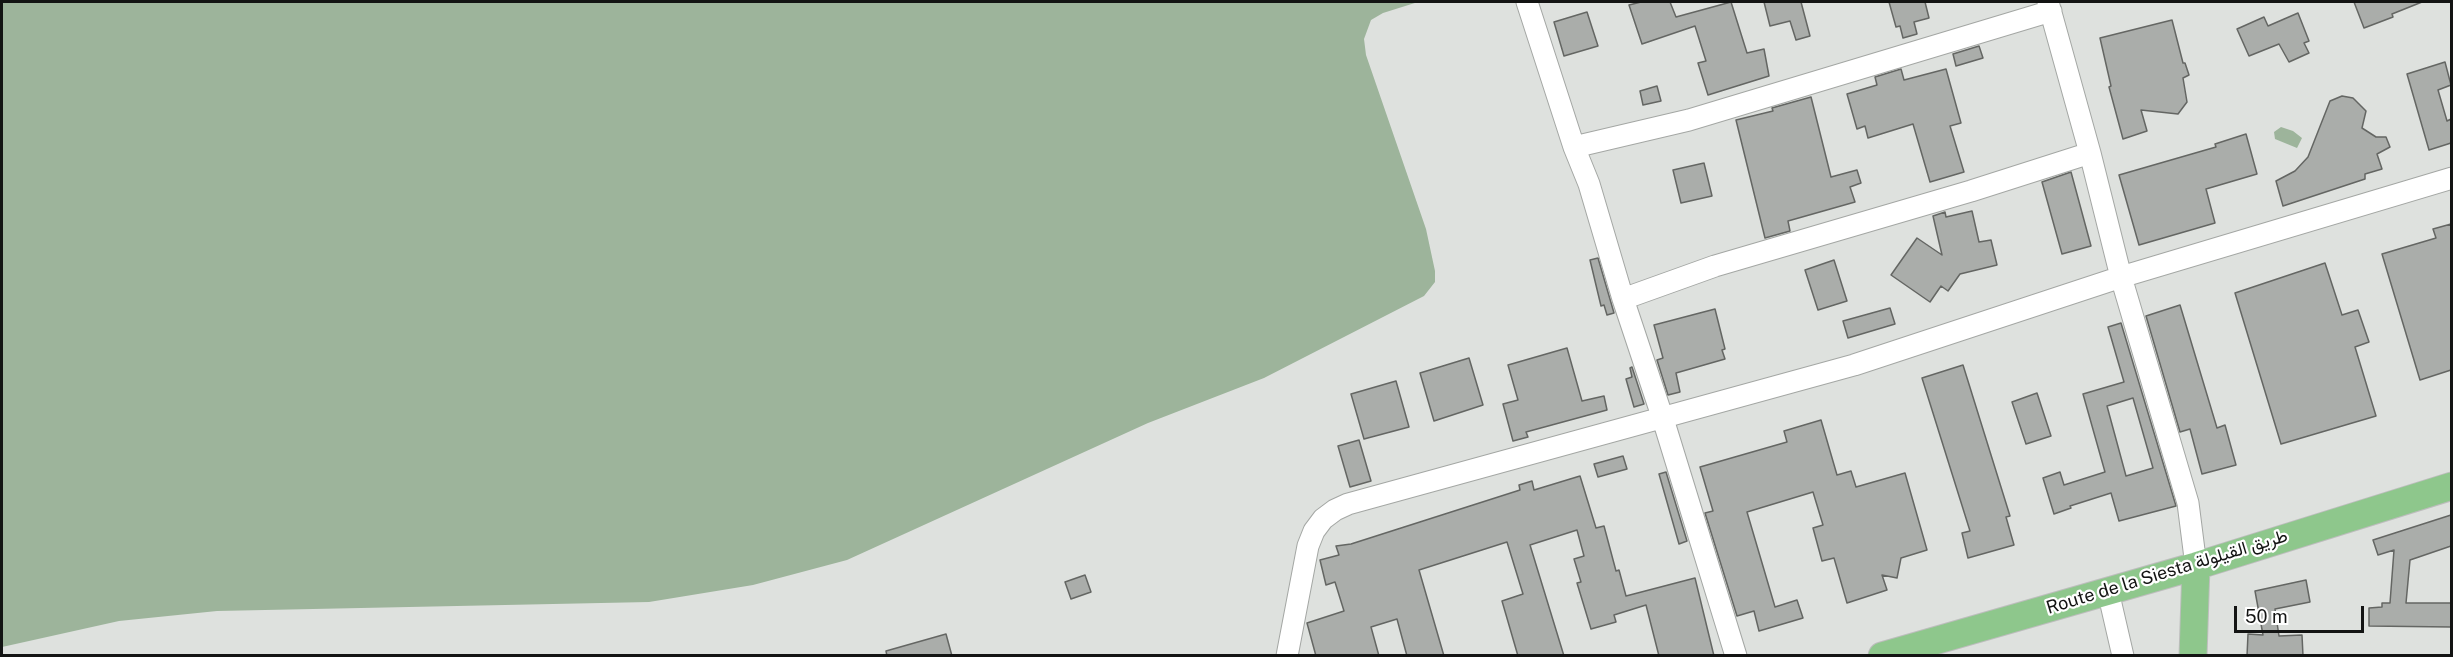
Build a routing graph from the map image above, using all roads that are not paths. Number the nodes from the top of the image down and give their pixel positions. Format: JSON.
{"nodes":[{"id":1,"x":1527,"y":2,"type":"edge"},
{"id":2,"x":2050,"y":6,"type":"edge"},
{"id":3,"x":1574,"y":147,"type":"junction"},
{"id":4,"x":2091,"y":153,"type":"junction"},
{"id":5,"x":2451,"y":178,"type":"edge"},
{"id":6,"x":2121,"y":277,"type":"junction"},
{"id":7,"x":1623,"y":299,"type":"junction"},
{"id":8,"x":1663,"y":418,"type":"junction"},
{"id":9,"x":2451,"y":486,"type":"edge"},
{"id":10,"x":2196,"y":566,"type":"junction"},
{"id":11,"x":2108,"y":591,"type":"junction"},
{"id":12,"x":1287,"y":656,"type":"edge"},
{"id":13,"x":1736,"y":656,"type":"edge"},
{"id":14,"x":1882,"y":656,"type":"edge"},
{"id":15,"x":2123,"y":656,"type":"edge"},
{"id":16,"x":2193,"y":656,"type":"edge"}],
"edges":[{"from":1,"to":3,"type":"street"},
{"from":2,"to":3,"type":"street"},
{"from":2,"to":4,"type":"street"},
{"from":3,"to":7,"type":"street"},
{"from":4,"to":6,"type":"street"},
{"from":4,"to":7,"type":"street"},
{"from":5,"to":6,"type":"street"},
{"from":6,"to":8,"type":"street"},
{"from":6,"to":10,"type":"street"},
{"from":7,"to":8,"type":"street"},
{"from":8,"to":12,"type":"street"},
{"from":8,"to":13,"type":"street"},
{"from":9,"to":10,"type":"main road","name":"Route de la Siesta طريق القيلولة"},
{"from":10,"to":11,"type":"main road","name":"Route de la Siesta طريق القيلولة"},
{"from":10,"to":16,"type":"main road"},
{"from":11,"to":14,"type":"main road","name":"Route de la Siesta طريق القيلولة"},
{"from":11,"to":15,"type":"street"}]}
